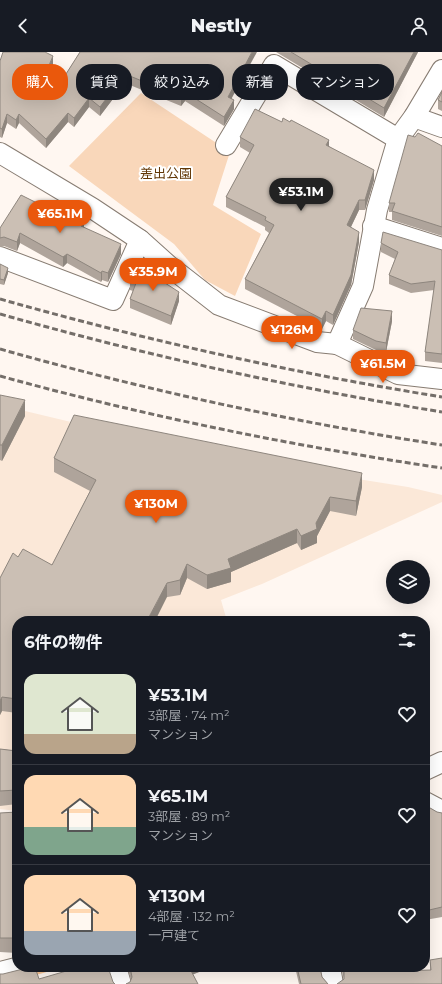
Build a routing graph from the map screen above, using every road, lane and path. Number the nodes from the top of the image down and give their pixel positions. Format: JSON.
{"nodes":[{"id":1,"x":442,"y":70,"type":"edge"},
{"id":2,"x":414,"y":117,"type":"junction"},
{"id":3,"x":442,"y":127,"type":"edge"},
{"id":4,"x":398,"y":139,"type":"junction"},
{"id":5,"x":226,"y":145,"type":"dead end"},
{"id":6,"x":0,"y":153,"type":"edge"},
{"id":7,"x":373,"y":226,"type":"junction"},
{"id":8,"x":140,"y":240,"type":"junction"},
{"id":9,"x":442,"y":248,"type":"edge"},
{"id":10,"x":0,"y":257,"type":"edge"},
{"id":11,"x":337,"y":344,"type":"junction"},
{"id":12,"x":442,"y":379,"type":"edge"},
{"id":13,"x":442,"y":762,"type":"edge"},
{"id":14,"x":430,"y":768,"type":"edge"},
{"id":15,"x":430,"y":805,"type":"edge"},
{"id":16,"x":442,"y":811,"type":"edge"},
{"id":17,"x":12,"y":969,"type":"edge"},
{"id":18,"x":0,"y":972,"type":"edge"},
{"id":19,"x":117,"y":972,"type":"edge"},
{"id":20,"x":331,"y":972,"type":"edge"},
{"id":21,"x":121,"y":984,"type":"edge"},
{"id":22,"x":333,"y":984,"type":"edge"}],
"edges":[{"from":1,"to":2,"type":"street"},
{"from":2,"to":3,"type":"street"},
{"from":2,"to":4,"type":"street"},
{"from":4,"to":5,"type":"street"},
{"from":4,"to":7,"type":"street"},
{"from":6,"to":8,"type":"street"},
{"from":7,"to":9,"type":"street"},
{"from":7,"to":11,"type":"street"},
{"from":8,"to":10,"type":"street"},
{"from":8,"to":11,"type":"street"},
{"from":11,"to":12,"type":"street"},
{"from":13,"to":14,"type":"street"},
{"from":15,"to":16,"type":"street"},
{"from":17,"to":18,"type":"street"},
{"from":19,"to":21,"type":"street"},
{"from":20,"to":22,"type":"street"}]}
